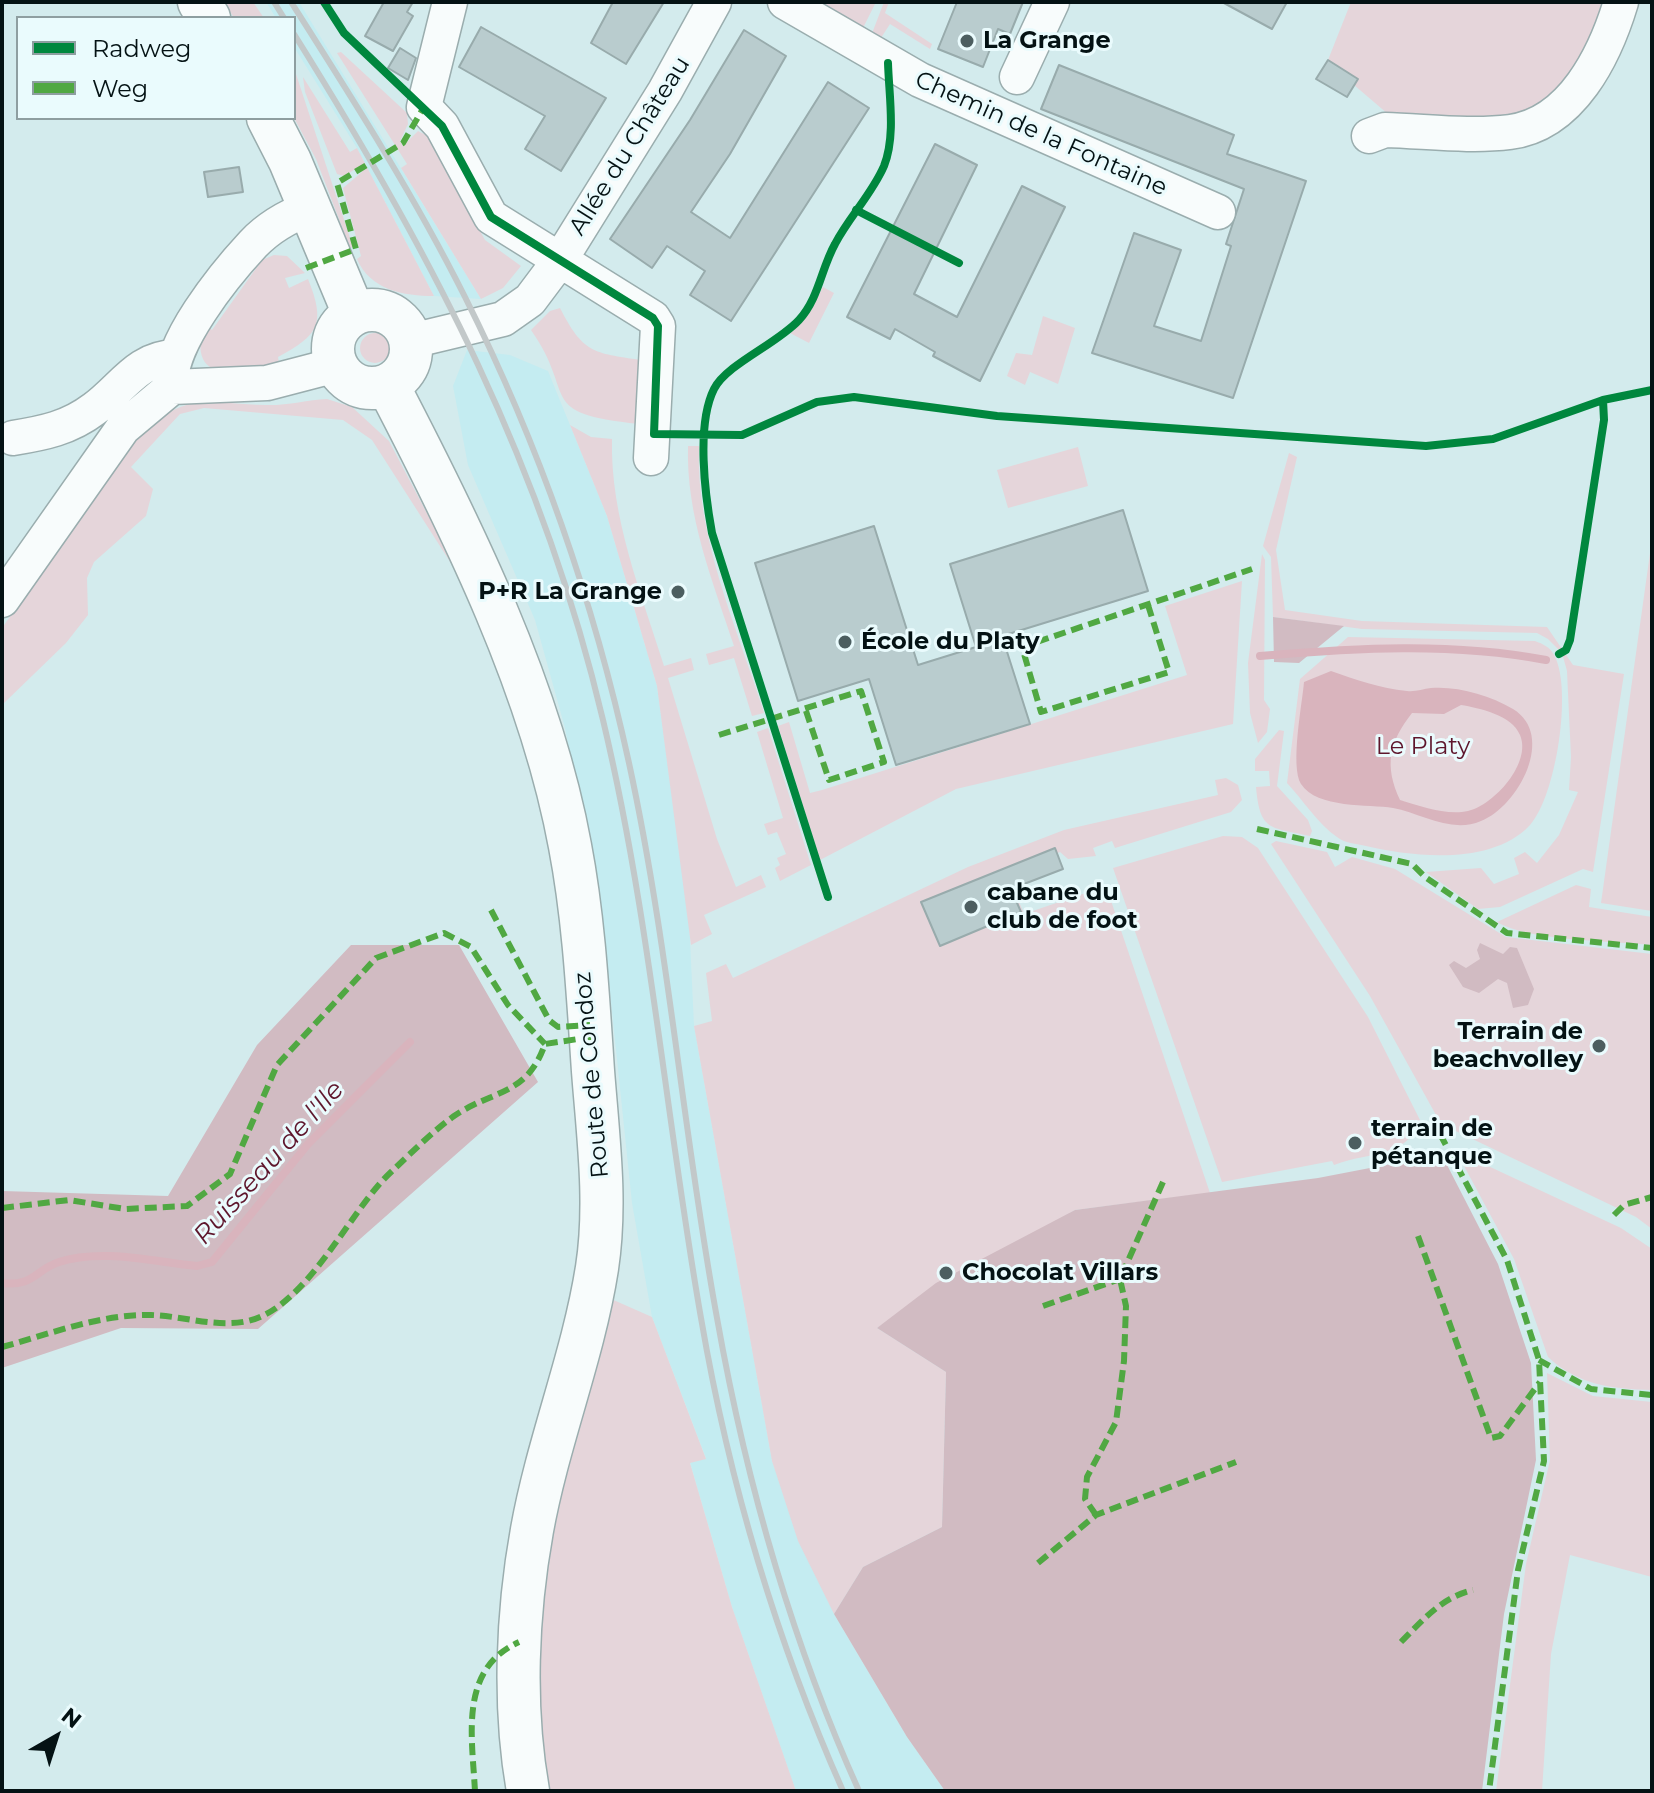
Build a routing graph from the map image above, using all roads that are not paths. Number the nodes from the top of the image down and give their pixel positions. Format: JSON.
{"nodes":[{"id":1,"x":450,"y":2,"type":"edge"},
{"id":2,"x":714,"y":2,"type":"edge"},
{"id":3,"x":785,"y":2,"type":"edge"},
{"id":4,"x":1052,"y":2,"type":"edge"},
{"id":5,"x":1621,"y":2,"type":"edge"},
{"id":6,"x":1017,"y":77,"type":"dead end"},
{"id":7,"x":269,"y":120,"type":"edge"},
{"id":8,"x":1369,"y":136,"type":"dead end"},
{"id":9,"x":310,"y":208,"type":"junction"},
{"id":10,"x":1218,"y":212,"type":"dead end"},
{"id":11,"x":560,"y":260,"type":"junction"},
{"id":12,"x":354,"y":314,"type":"junction"},
{"id":13,"x":411,"y":341,"type":"junction"},
{"id":14,"x":336,"y":365,"type":"junction"},
{"id":15,"x":173,"y":372,"type":"junction"},
{"id":16,"x":388,"y":386,"type":"junction"},
{"id":17,"x":13,"y":438,"type":"dead end"},
{"id":18,"x":651,"y":458,"type":"dead end"},
{"id":19,"x":2,"y":600,"type":"edge"},
{"id":20,"x":528,"y":1791,"type":"edge"}],
"edges":[{"from":1,"to":11,"type":"street"},
{"from":2,"to":11,"type":"street","name":"Allée du Château"},
{"from":3,"to":10,"type":"street","name":"Chemin de la Fontaine"},
{"from":4,"to":6,"type":"street"},
{"from":5,"to":8,"type":"street"},
{"from":7,"to":9,"type":"main road"},
{"from":9,"to":12,"type":"main road"},
{"from":9,"to":15,"type":"street"},
{"from":11,"to":13,"type":"street","name":"Allée du Château"},
{"from":11,"to":18,"type":"street"},
{"from":12,"to":13,"type":"main road"},
{"from":12,"to":14,"type":"main road"},
{"from":13,"to":16,"type":"main road"},
{"from":14,"to":15,"type":"street"},
{"from":14,"to":16,"type":"main road"},
{"from":15,"to":17,"type":"street"},
{"from":15,"to":19,"type":"street"},
{"from":16,"to":20,"type":"main road","name":"Route de Condoz"}]}
